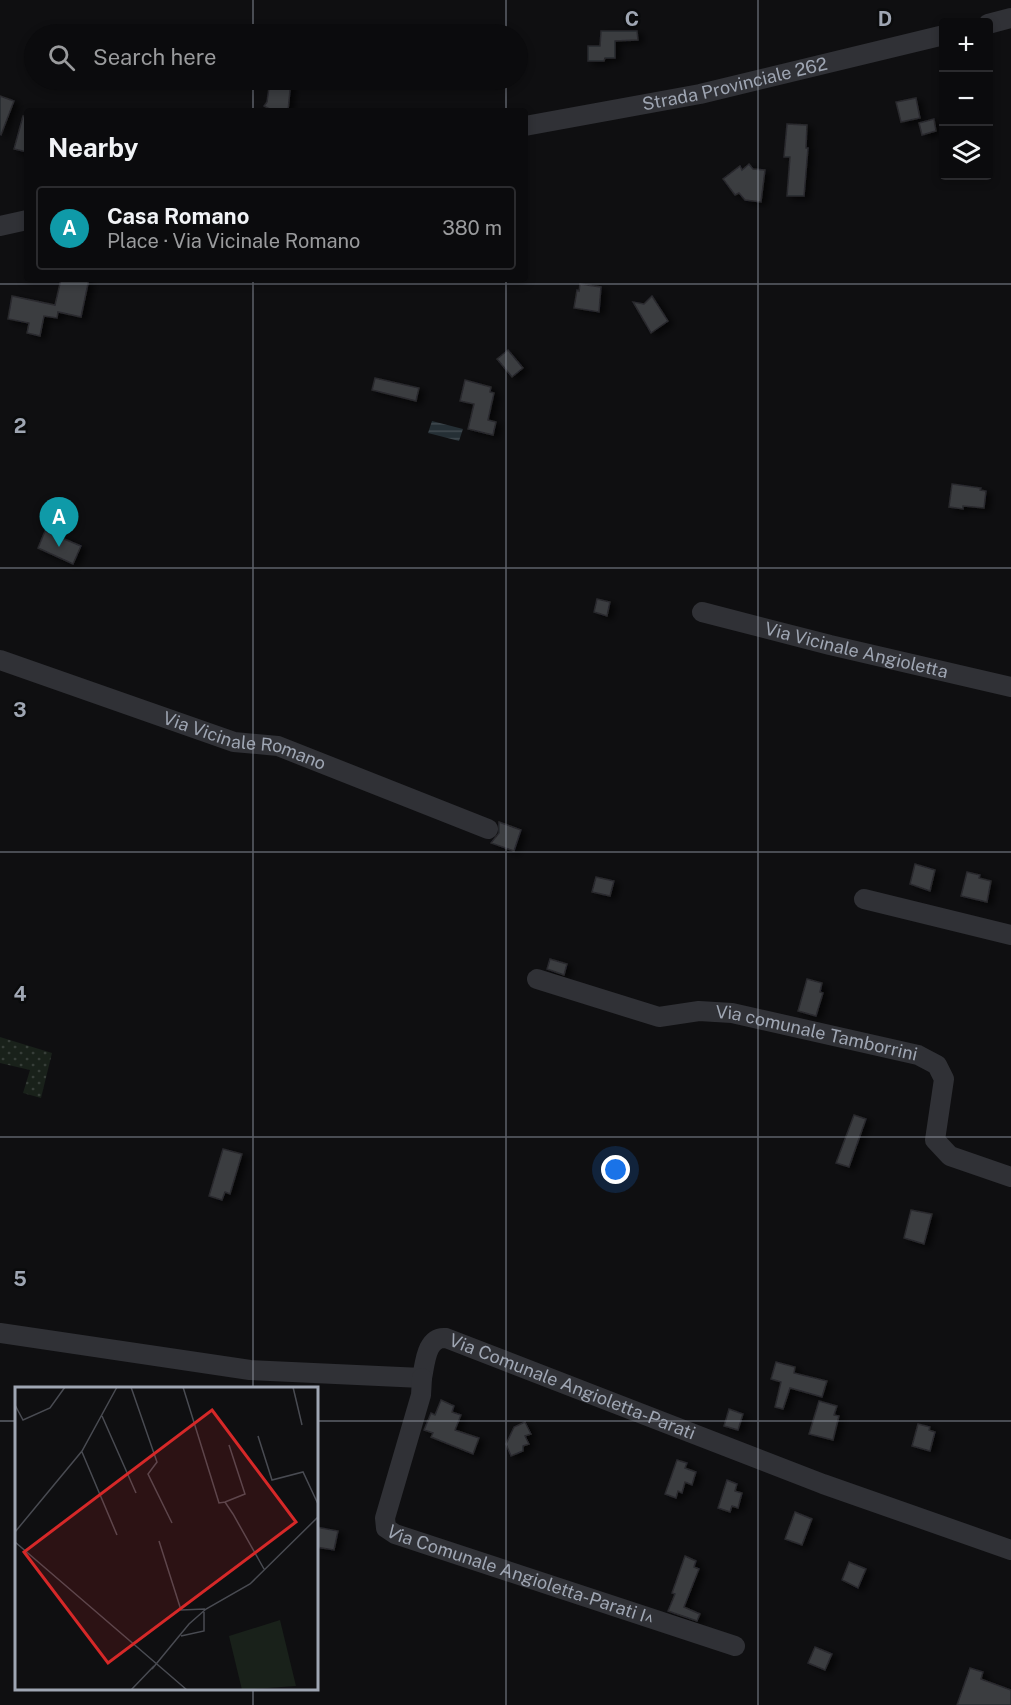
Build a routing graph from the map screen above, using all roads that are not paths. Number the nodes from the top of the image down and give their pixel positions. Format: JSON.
{"nodes":[{"id":1,"x":1011,"y":18,"type":"edge"},
{"id":2,"x":993,"y":23,"type":"edge"},
{"id":3,"x":939,"y":36,"type":"edge"},
{"id":4,"x":528,"y":125,"type":"edge"},
{"id":5,"x":24,"y":221,"type":"edge"},
{"id":6,"x":0,"y":226,"type":"edge"},
{"id":7,"x":702,"y":612,"type":"dead end"},
{"id":8,"x":0,"y":660,"type":"edge"},
{"id":9,"x":1011,"y":687,"type":"edge"},
{"id":10,"x":488,"y":829,"type":"dead end"},
{"id":11,"x":864,"y":899,"type":"dead end"},
{"id":12,"x":1011,"y":935,"type":"edge"},
{"id":13,"x":537,"y":979,"type":"dead end"},
{"id":14,"x":1011,"y":1177,"type":"edge"},
{"id":15,"x":0,"y":1333,"type":"edge"},
{"id":16,"x":422,"y":1378,"type":"junction"},
{"id":17,"x":1011,"y":1551,"type":"edge"},
{"id":18,"x":735,"y":1646,"type":"dead end"}],
"edges":[{"from":1,"to":2,"type":"street"},
{"from":3,"to":4,"type":"street","name":"Strada Provinciale 262"},
{"from":5,"to":6,"type":"street"},
{"from":7,"to":9,"type":"street","name":"Via Vicinale Angioletta"},
{"from":8,"to":10,"type":"street","name":"Via Vicinale Romano"},
{"from":11,"to":12,"type":"street"},
{"from":13,"to":14,"type":"street","name":"Via comunale Tamborrini"},
{"from":15,"to":16,"type":"street"},
{"from":16,"to":17,"type":"street","name":"Via Comunale Angioletta-Parati"},
{"from":16,"to":18,"type":"street","name":"Via Comunale Angioletta-Parati I^"}]}
